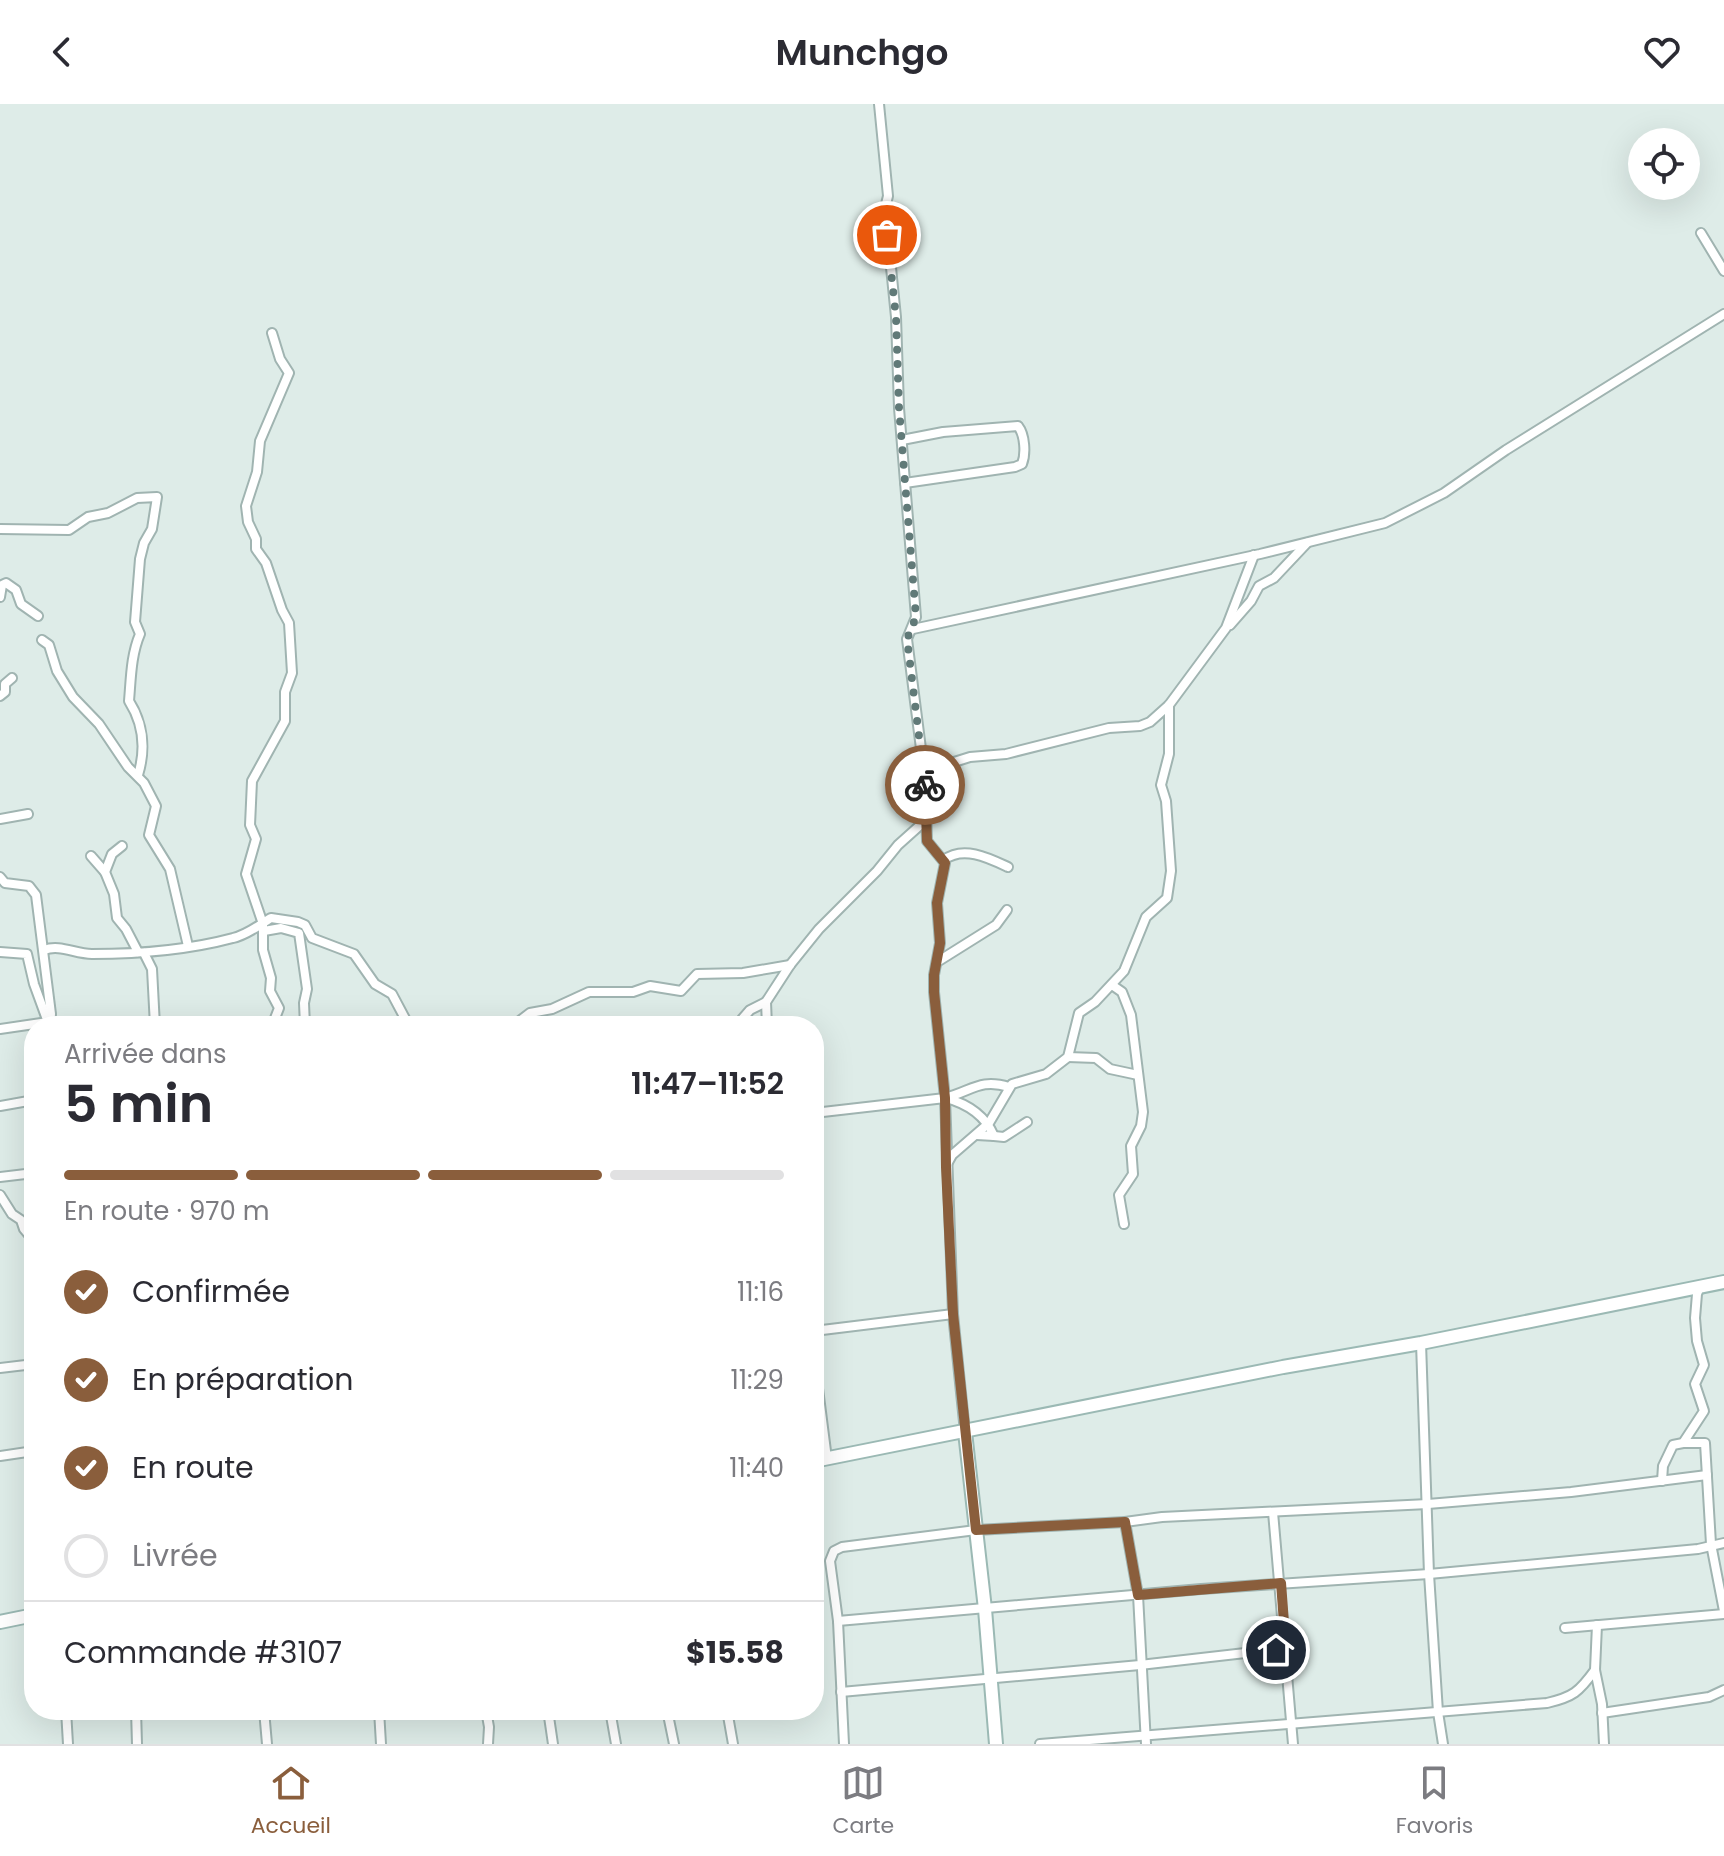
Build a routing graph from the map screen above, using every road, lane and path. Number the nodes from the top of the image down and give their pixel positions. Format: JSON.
{"nodes":[{"id":1,"x":879,"y":104,"type":"edge"},
{"id":2,"x":1701,"y":233,"type":"dead end"},
{"id":3,"x":1724,"y":271,"type":"edge"},
{"id":4,"x":1724,"y":314,"type":"edge"},
{"id":5,"x":272,"y":333,"type":"dead end"},
{"id":6,"x":902,"y":440,"type":"junction"},
{"id":7,"x":905,"y":483,"type":"junction"},
{"id":8,"x":0,"y":529,"type":"edge"},
{"id":9,"x":1307,"y":543,"type":"junction"},
{"id":10,"x":1254,"y":555,"type":"junction"},
{"id":11,"x":0,"y":597,"type":"edge"},
{"id":12,"x":38,"y":616,"type":"dead end"},
{"id":13,"x":1226,"y":628,"type":"junction"},
{"id":14,"x":912,"y":630,"type":"junction"},
{"id":15,"x":42,"y":640,"type":"dead end"},
{"id":16,"x":12,"y":678,"type":"dead end"},
{"id":17,"x":0,"y":696,"type":"edge"},
{"id":18,"x":1169,"y":705,"type":"junction"},
{"id":19,"x":138,"y":775,"type":"junction"},
{"id":20,"x":925,"y":780,"type":"junction"},
{"id":21,"x":28,"y":814,"type":"dead end"},
{"id":22,"x":0,"y":819,"type":"edge"},
{"id":23,"x":927,"y":819,"type":"junction"},
{"id":24,"x":122,"y":846,"type":"dead end"},
{"id":25,"x":91,"y":856,"type":"dead end"},
{"id":26,"x":944,"y":860,"type":"junction"},
{"id":27,"x":1008,"y":867,"type":"dead end"},
{"id":28,"x":105,"y":872,"type":"junction"},
{"id":29,"x":0,"y":877,"type":"edge"},
{"id":30,"x":1007,"y":910,"type":"dead end"},
{"id":31,"x":264,"y":928,"type":"junction"},
{"id":32,"x":188,"y":946,"type":"junction"},
{"id":33,"x":44,"y":950,"type":"junction"},
{"id":34,"x":0,"y":952,"type":"edge"},
{"id":35,"x":146,"y":954,"type":"junction"},
{"id":36,"x":937,"y":962,"type":"junction"},
{"id":37,"x":790,"y":965,"type":"junction"},
{"id":38,"x":1112,"y":985,"type":"junction"},
{"id":39,"x":766,"y":1002,"type":"junction"},
{"id":40,"x":46,"y":1016,"type":"edge"},
{"id":41,"x":51,"y":1016,"type":"edge"},
{"id":42,"x":154,"y":1016,"type":"edge"},
{"id":43,"x":276,"y":1016,"type":"edge"},
{"id":44,"x":305,"y":1016,"type":"edge"},
{"id":45,"x":404,"y":1016,"type":"edge"},
{"id":46,"x":526,"y":1016,"type":"edge"},
{"id":47,"x":745,"y":1016,"type":"edge"},
{"id":48,"x":767,"y":1016,"type":"edge"},
{"id":49,"x":24,"y":1027,"type":"edge"},
{"id":50,"x":0,"y":1029,"type":"edge"},
{"id":51,"x":1068,"y":1057,"type":"junction"},
{"id":52,"x":1138,"y":1075,"type":"junction"},
{"id":53,"x":1009,"y":1087,"type":"junction"},
{"id":54,"x":945,"y":1098,"type":"junction"},
{"id":55,"x":24,"y":1102,"type":"edge"},
{"id":56,"x":0,"y":1106,"type":"edge"},
{"id":57,"x":824,"y":1112,"type":"edge"},
{"id":58,"x":1027,"y":1122,"type":"dead end"},
{"id":59,"x":989,"y":1123,"type":"junction"},
{"id":60,"x":977,"y":1135,"type":"junction"},
{"id":61,"x":994,"y":1136,"type":"junction"},
{"id":62,"x":946,"y":1167,"type":"junction"},
{"id":63,"x":24,"y":1174,"type":"edge"},
{"id":64,"x":0,"y":1177,"type":"edge"},
{"id":65,"x":0,"y":1195,"type":"edge"},
{"id":66,"x":1124,"y":1224,"type":"dead end"},
{"id":67,"x":24,"y":1229,"type":"edge"},
{"id":68,"x":1724,"y":1282,"type":"edge"},
{"id":69,"x":1696,"y":1290,"type":"junction"},
{"id":70,"x":953,"y":1314,"type":"junction"},
{"id":71,"x":824,"y":1330,"type":"edge"},
{"id":72,"x":1421,"y":1343,"type":"junction"},
{"id":73,"x":24,"y":1365,"type":"edge"},
{"id":74,"x":0,"y":1368,"type":"edge"},
{"id":75,"x":965,"y":1432,"type":"junction"},
{"id":76,"x":1683,"y":1443,"type":"junction"},
{"id":77,"x":24,"y":1452,"type":"edge"},
{"id":78,"x":0,"y":1456,"type":"edge"},
{"id":79,"x":824,"y":1459,"type":"edge"},
{"id":80,"x":1707,"y":1475,"type":"junction"},
{"id":81,"x":1662,"y":1481,"type":"junction"},
{"id":82,"x":1428,"y":1504,"type":"junction"},
{"id":83,"x":1273,"y":1512,"type":"junction"},
{"id":84,"x":1125,"y":1522,"type":"junction"},
{"id":85,"x":976,"y":1530,"type":"junction"},
{"id":86,"x":1724,"y":1543,"type":"edge"},
{"id":87,"x":1711,"y":1544,"type":"junction"},
{"id":88,"x":1429,"y":1574,"type":"junction"},
{"id":89,"x":1281,"y":1583,"type":"junction"},
{"id":90,"x":1138,"y":1595,"type":"junction"},
{"id":91,"x":985,"y":1609,"type":"junction"},
{"id":92,"x":1724,"y":1613,"type":"edge"},
{"id":93,"x":24,"y":1617,"type":"edge"},
{"id":94,"x":838,"y":1621,"type":"junction"},
{"id":95,"x":0,"y":1622,"type":"edge"},
{"id":96,"x":1597,"y":1625,"type":"junction"},
{"id":97,"x":1565,"y":1628,"type":"dead end"},
{"id":98,"x":1285,"y":1636,"type":"junction"},
{"id":99,"x":1272,"y":1652,"type":"junction"},
{"id":100,"x":1286,"y":1656,"type":"junction"},
{"id":101,"x":1140,"y":1665,"type":"junction"},
{"id":102,"x":1595,"y":1670,"type":"junction"},
{"id":103,"x":990,"y":1676,"type":"junction"},
{"id":104,"x":1724,"y":1690,"type":"edge"},
{"id":105,"x":841,"y":1692,"type":"junction"},
{"id":106,"x":1438,"y":1712,"type":"junction"},
{"id":107,"x":1602,"y":1713,"type":"junction"},
{"id":108,"x":67,"y":1720,"type":"edge"},
{"id":109,"x":136,"y":1720,"type":"edge"},
{"id":110,"x":265,"y":1720,"type":"edge"},
{"id":111,"x":380,"y":1720,"type":"edge"},
{"id":112,"x":488,"y":1720,"type":"edge"},
{"id":113,"x":549,"y":1720,"type":"edge"},
{"id":114,"x":612,"y":1720,"type":"edge"},
{"id":115,"x":669,"y":1720,"type":"edge"},
{"id":116,"x":729,"y":1720,"type":"edge"},
{"id":117,"x":1291,"y":1725,"type":"junction"},
{"id":118,"x":1146,"y":1740,"type":"edge"},
{"id":119,"x":68,"y":1744,"type":"edge"},
{"id":120,"x":137,"y":1744,"type":"edge"},
{"id":121,"x":267,"y":1744,"type":"edge"},
{"id":122,"x":381,"y":1744,"type":"edge"},
{"id":123,"x":488,"y":1744,"type":"edge"},
{"id":124,"x":553,"y":1744,"type":"edge"},
{"id":125,"x":616,"y":1744,"type":"edge"},
{"id":126,"x":674,"y":1744,"type":"edge"},
{"id":127,"x":733,"y":1744,"type":"edge"},
{"id":128,"x":844,"y":1744,"type":"edge"},
{"id":129,"x":996,"y":1744,"type":"edge"},
{"id":130,"x":1040,"y":1744,"type":"edge"},
{"id":131,"x":1293,"y":1744,"type":"edge"},
{"id":132,"x":1443,"y":1744,"type":"edge"},
{"id":133,"x":1604,"y":1744,"type":"edge"}],
"edges":[{"from":1,"to":6,"type":"street"},
{"from":2,"to":3,"type":"street"},
{"from":4,"to":9,"type":"street"},
{"from":5,"to":31,"type":"street"},
{"from":6,"to":7,"type":"street"},
{"from":6,"to":7,"type":"street"},
{"from":7,"to":14,"type":"street"},
{"from":8,"to":19,"type":"street"},
{"from":9,"to":10,"type":"street"},
{"from":9,"to":13,"type":"street"},
{"from":10,"to":13,"type":"street"},
{"from":10,"to":14,"type":"street"},
{"from":11,"to":12,"type":"street"},
{"from":13,"to":18,"type":"street"},
{"from":14,"to":20,"type":"street"},
{"from":15,"to":19,"type":"street"},
{"from":16,"to":17,"type":"street"},
{"from":18,"to":20,"type":"street"},
{"from":18,"to":38,"type":"street"},
{"from":19,"to":32,"type":"street"},
{"from":20,"to":23,"type":"street"},
{"from":21,"to":22,"type":"street"},
{"from":23,"to":26,"type":"street"},
{"from":23,"to":37,"type":"street"},
{"from":24,"to":28,"type":"street"},
{"from":25,"to":28,"type":"street"},
{"from":26,"to":27,"type":"street"},
{"from":26,"to":36,"type":"street"},
{"from":28,"to":35,"type":"street"},
{"from":29,"to":33,"type":"street"},
{"from":30,"to":36,"type":"street"},
{"from":31,"to":32,"type":"street"},
{"from":31,"to":43,"type":"street"},
{"from":31,"to":44,"type":"street"},
{"from":31,"to":45,"type":"street"},
{"from":32,"to":35,"type":"street"},
{"from":33,"to":35,"type":"street"},
{"from":33,"to":41,"type":"street"},
{"from":34,"to":40,"type":"street"},
{"from":35,"to":42,"type":"street"},
{"from":36,"to":54,"type":"street"},
{"from":37,"to":39,"type":"street"},
{"from":37,"to":46,"type":"street"},
{"from":38,"to":51,"type":"street"},
{"from":38,"to":52,"type":"street"},
{"from":39,"to":47,"type":"street"},
{"from":39,"to":48,"type":"street"},
{"from":49,"to":50,"type":"street"},
{"from":51,"to":52,"type":"street"},
{"from":51,"to":53,"type":"street"},
{"from":52,"to":66,"type":"street"},
{"from":53,"to":54,"type":"street"},
{"from":53,"to":59,"type":"street"},
{"from":54,"to":57,"type":"street"},
{"from":54,"to":59,"type":"street"},
{"from":54,"to":62,"type":"street"},
{"from":55,"to":56,"type":"street"},
{"from":58,"to":61,"type":"street"},
{"from":59,"to":60,"type":"street"},
{"from":59,"to":61,"type":"street"},
{"from":60,"to":61,"type":"street"},
{"from":60,"to":62,"type":"street"},
{"from":62,"to":70,"type":"street"},
{"from":63,"to":64,"type":"street"},
{"from":65,"to":67,"type":"street"},
{"from":68,"to":69,"type":"main road"},
{"from":69,"to":72,"type":"main road"},
{"from":69,"to":76,"type":"street"},
{"from":70,"to":71,"type":"street"},
{"from":70,"to":75,"type":"street"},
{"from":72,"to":75,"type":"main road"},
{"from":72,"to":82,"type":"street"},
{"from":73,"to":74,"type":"street"},
{"from":75,"to":79,"type":"main road"},
{"from":75,"to":85,"type":"main road"},
{"from":76,"to":80,"type":"street"},
{"from":76,"to":81,"type":"street"},
{"from":77,"to":78,"type":"street"},
{"from":80,"to":81,"type":"street"},
{"from":80,"to":87,"type":"street"},
{"from":81,"to":82,"type":"street"},
{"from":82,"to":83,"type":"street"},
{"from":82,"to":88,"type":"street"},
{"from":83,"to":84,"type":"street"},
{"from":83,"to":89,"type":"street"},
{"from":84,"to":85,"type":"street"},
{"from":84,"to":90,"type":"street"},
{"from":85,"to":91,"type":"main road"},
{"from":85,"to":94,"type":"street"},
{"from":86,"to":87,"type":"street"},
{"from":87,"to":88,"type":"street"},
{"from":87,"to":92,"type":"street"},
{"from":88,"to":89,"type":"street"},
{"from":88,"to":106,"type":"street"},
{"from":89,"to":90,"type":"street"},
{"from":89,"to":98,"type":"street"},
{"from":90,"to":91,"type":"street"},
{"from":90,"to":101,"type":"street"},
{"from":91,"to":94,"type":"street"},
{"from":91,"to":103,"type":"main road"},
{"from":92,"to":96,"type":"street"},
{"from":93,"to":95,"type":"main road"},
{"from":94,"to":105,"type":"street"},
{"from":96,"to":97,"type":"street"},
{"from":96,"to":102,"type":"street"},
{"from":98,"to":99,"type":"street"},
{"from":98,"to":100,"type":"street"},
{"from":99,"to":100,"type":"street"},
{"from":99,"to":101,"type":"street"},
{"from":100,"to":117,"type":"street"},
{"from":101,"to":103,"type":"street"},
{"from":101,"to":118,"type":"street"},
{"from":102,"to":106,"type":"street"},
{"from":102,"to":107,"type":"street"},
{"from":103,"to":105,"type":"street"},
{"from":103,"to":129,"type":"main road"},
{"from":104,"to":107,"type":"street"},
{"from":105,"to":128,"type":"street"},
{"from":106,"to":117,"type":"street"},
{"from":106,"to":132,"type":"street"},
{"from":107,"to":133,"type":"street"},
{"from":108,"to":119,"type":"street"},
{"from":109,"to":120,"type":"street"},
{"from":110,"to":121,"type":"street"},
{"from":111,"to":122,"type":"street"},
{"from":112,"to":123,"type":"street"},
{"from":113,"to":124,"type":"street"},
{"from":114,"to":125,"type":"street"},
{"from":115,"to":126,"type":"street"},
{"from":116,"to":127,"type":"street"},
{"from":117,"to":118,"type":"street"},
{"from":117,"to":131,"type":"street"},
{"from":118,"to":130,"type":"street"}]}
